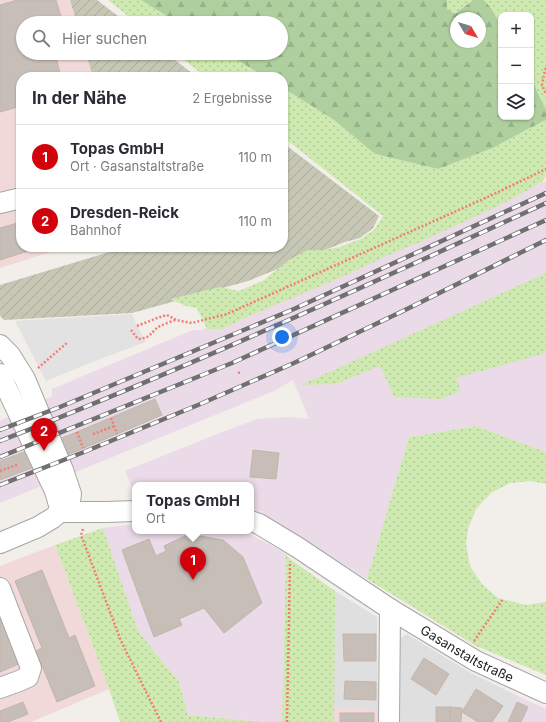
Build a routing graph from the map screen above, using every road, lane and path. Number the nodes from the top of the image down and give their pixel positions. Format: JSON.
{"nodes":[{"id":1,"x":546,"y":68,"type":"edge"},
{"id":2,"x":546,"y":94,"type":"edge"},
{"id":3,"x":546,"y":169,"type":"edge"},
{"id":4,"x":16,"y":199,"type":"edge"},
{"id":5,"x":0,"y":203,"type":"edge"},
{"id":6,"x":176,"y":320,"type":"junction"},
{"id":7,"x":137,"y":326,"type":"dead end"},
{"id":8,"x":130,"y":330,"type":"dead end"},
{"id":9,"x":68,"y":342,"type":"dead end"},
{"id":10,"x":0,"y":345,"type":"edge"},
{"id":11,"x":40,"y":366,"type":"dead end"},
{"id":12,"x":0,"y":374,"type":"edge"},
{"id":13,"x":111,"y":418,"type":"dead end"},
{"id":14,"x":114,"y":426,"type":"junction"},
{"id":15,"x":76,"y":432,"type":"dead end"},
{"id":16,"x":93,"y":434,"type":"dead end"},
{"id":17,"x":117,"y":434,"type":"dead end"},
{"id":18,"x":83,"y":448,"type":"dead end"},
{"id":19,"x":17,"y":465,"type":"dead end"},
{"id":20,"x":0,"y":471,"type":"edge"},
{"id":21,"x":132,"y":511,"type":"edge"},
{"id":22,"x":61,"y":512,"type":"junction"},
{"id":23,"x":254,"y":522,"type":"edge"},
{"id":24,"x":84,"y":526,"type":"dead end"},
{"id":25,"x":0,"y":543,"type":"edge"},
{"id":26,"x":290,"y":559,"type":"dead end"},
{"id":27,"x":0,"y":588,"type":"edge"},
{"id":28,"x":503,"y":599,"type":"dead end"},
{"id":29,"x":390,"y":609,"type":"junction"},
{"id":30,"x":472,"y":644,"type":"dead end"},
{"id":31,"x":0,"y":688,"type":"edge"},
{"id":32,"x":546,"y":693,"type":"edge"},
{"id":33,"x":161,"y":722,"type":"edge"},
{"id":34,"x":287,"y":722,"type":"edge"},
{"id":35,"x":389,"y":722,"type":"edge"}],
"edges":[{"from":1,"to":2,"type":"path"},
{"from":3,"to":6,"type":"path"},
{"from":4,"to":5,"type":"street"},
{"from":6,"to":7,"type":"path"},
{"from":6,"to":8,"type":"path"},
{"from":9,"to":11,"type":"path"},
{"from":10,"to":22,"type":"street"},
{"from":12,"to":22,"type":"street"},
{"from":13,"to":14,"type":"path"},
{"from":14,"to":16,"type":"path"},
{"from":14,"to":17,"type":"path"},
{"from":15,"to":18,"type":"path"},
{"from":19,"to":20,"type":"path"},
{"from":21,"to":22,"type":"street"},
{"from":22,"to":25,"type":"street"},
{"from":23,"to":29,"type":"street","name":"Gasanstaltstraße"},
{"from":24,"to":33,"type":"path"},
{"from":26,"to":34,"type":"path"},
{"from":27,"to":31,"type":"street"},
{"from":28,"to":30,"type":"path"},
{"from":29,"to":32,"type":"street","name":"Gasanstaltstraße"},
{"from":29,"to":35,"type":"street"}]}
